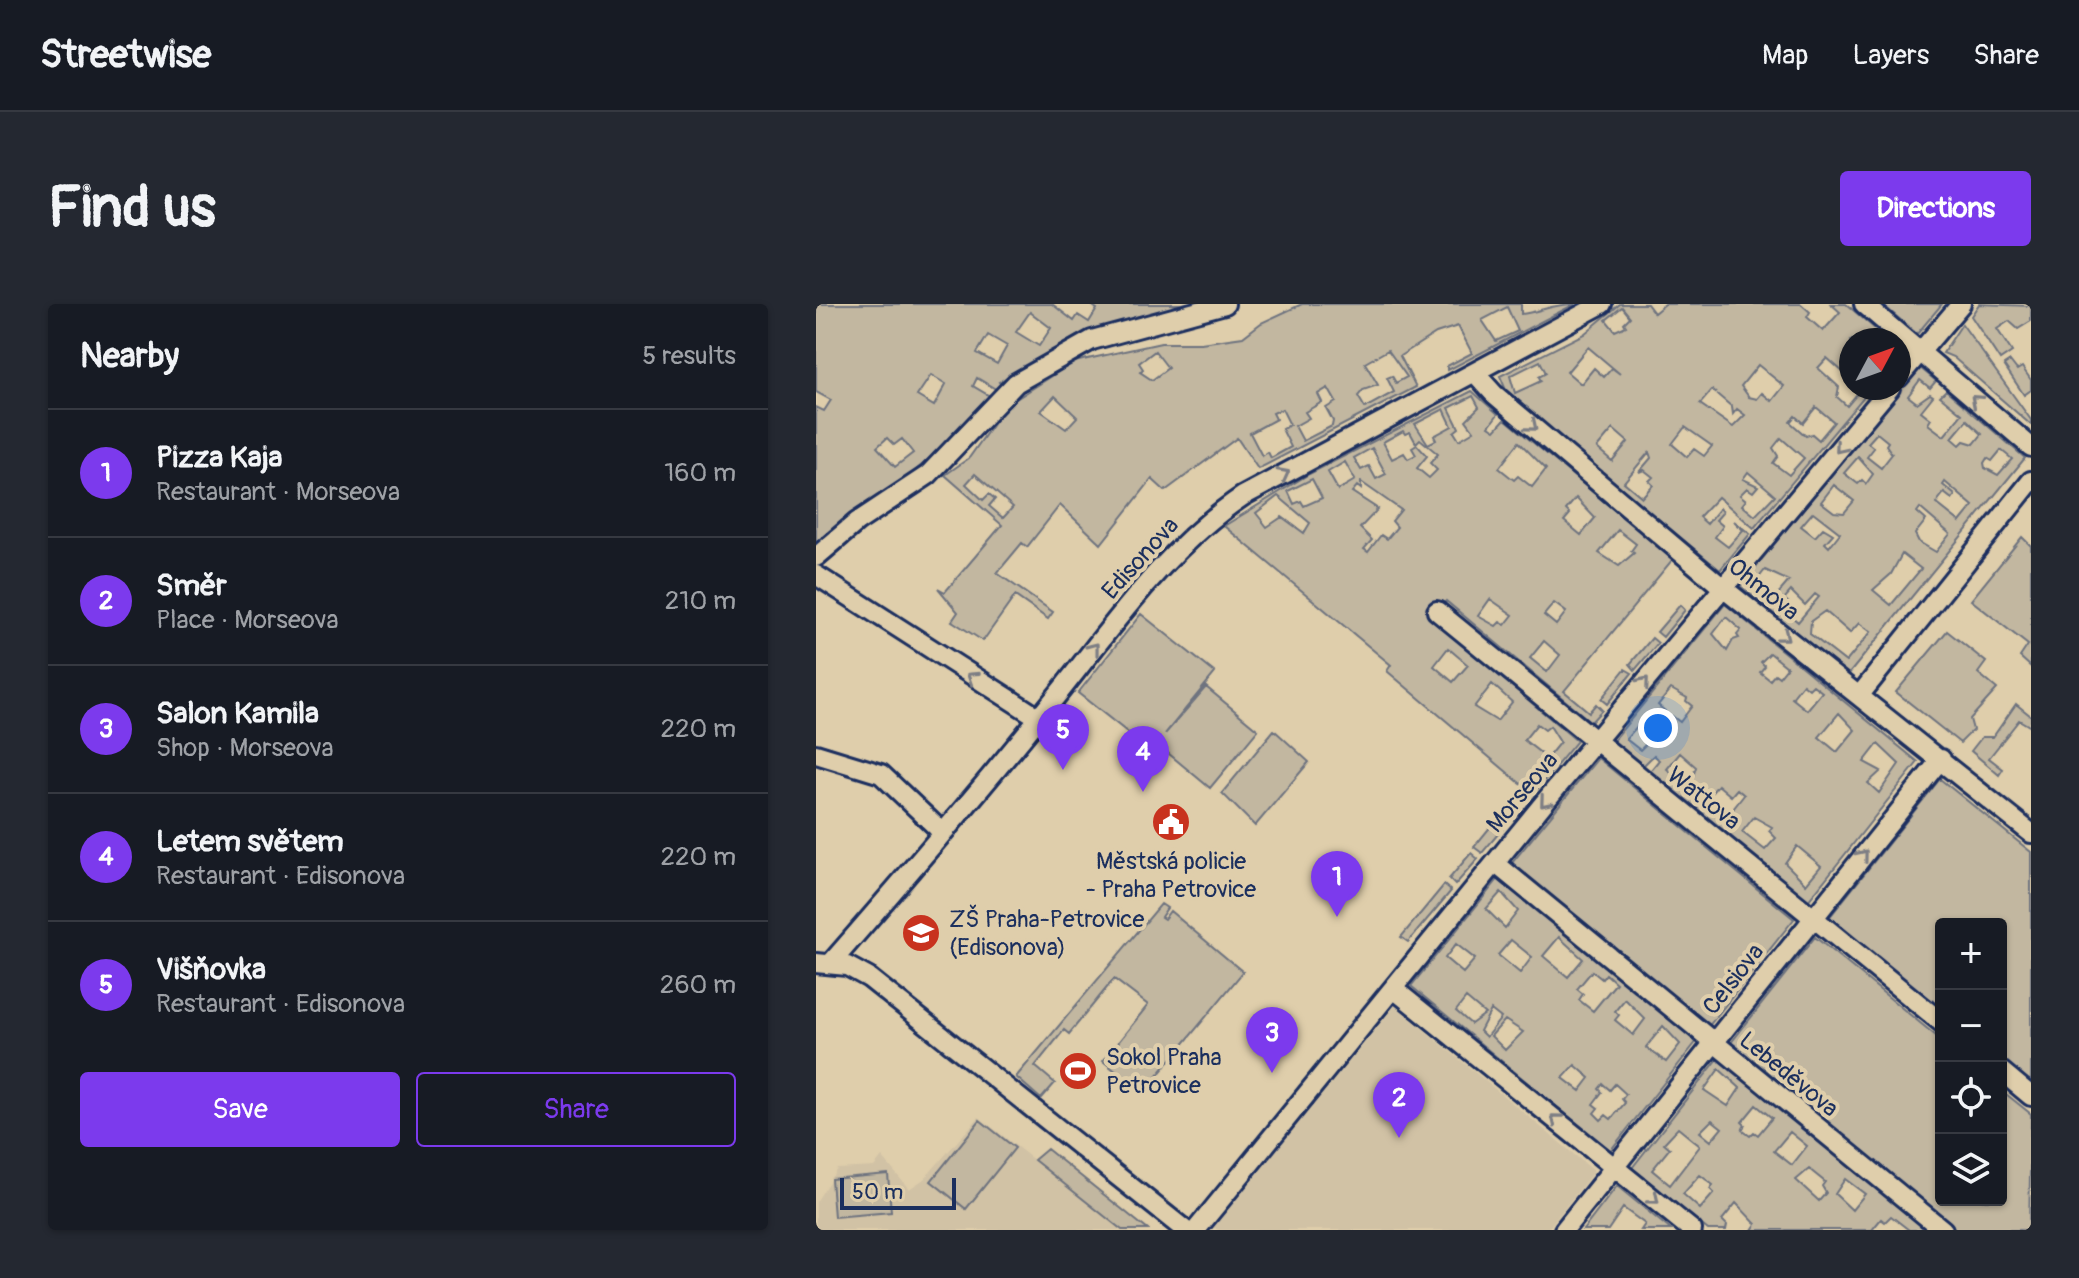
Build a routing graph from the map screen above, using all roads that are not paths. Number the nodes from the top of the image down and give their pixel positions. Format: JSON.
{"nodes":[{"id":1,"x":1225,"y":304,"type":"edge"},
{"id":2,"x":1602,"y":304,"type":"edge"},
{"id":3,"x":1864,"y":304,"type":"edge"},
{"id":4,"x":1961,"y":304,"type":"edge"},
{"id":5,"x":1920,"y":352,"type":"junction"},
{"id":6,"x":1911,"y":363,"type":"edge"},
{"id":7,"x":1475,"y":373,"type":"junction"},
{"id":8,"x":1880,"y":400,"type":"edge"},
{"id":9,"x":2031,"y":447,"type":"edge"},
{"id":10,"x":2031,"y":481,"type":"edge"},
{"id":11,"x":816,"y":557,"type":"edge"},
{"id":12,"x":816,"y":575,"type":"edge"},
{"id":13,"x":1723,"y":588,"type":"junction"},
{"id":14,"x":1437,"y":611,"type":"dead end"},
{"id":15,"x":1859,"y":696,"type":"junction"},
{"id":16,"x":1042,"y":714,"type":"junction"},
{"id":17,"x":1594,"y":742,"type":"junction"},
{"id":18,"x":816,"y":754,"type":"edge"},
{"id":19,"x":1941,"y":759,"type":"junction"},
{"id":20,"x":943,"y":833,"type":"junction"},
{"id":21,"x":2031,"y":833,"type":"edge"},
{"id":22,"x":1495,"y":863,"type":"junction"},
{"id":23,"x":1814,"y":916,"type":"junction"},
{"id":24,"x":823,"y":963,"type":"edge"},
{"id":25,"x":1395,"y":990,"type":"junction"},
{"id":26,"x":1935,"y":1017,"type":"edge"},
{"id":27,"x":1713,"y":1043,"type":"junction"},
{"id":28,"x":2007,"y":1076,"type":"edge"},
{"id":29,"x":2031,"y":1096,"type":"edge"},
{"id":30,"x":1616,"y":1167,"type":"junction"},
{"id":31,"x":1185,"y":1230,"type":"edge"},
{"id":32,"x":1196,"y":1230,"type":"edge"},
{"id":33,"x":1564,"y":1230,"type":"edge"},
{"id":34,"x":1692,"y":1230,"type":"edge"},
{"id":35,"x":1943,"y":1230,"type":"edge"}],
"edges":[{"from":1,"to":11,"type":"street"},
{"from":2,"to":7,"type":"street","name":"Edisonova"},
{"from":3,"to":5,"type":"street"},
{"from":4,"to":5,"type":"street"},
{"from":5,"to":6,"type":"street"},
{"from":9,"to":5,"type":"street","one_way":true},
{"from":7,"to":13,"type":"street","name":"Ohmova","one_way":true},
{"from":16,"to":7,"type":"street","name":"Edisonova","one_way":true},
{"from":8,"to":13,"type":"street","name":"Morseova","one_way":true},
{"from":10,"to":15,"type":"street"},
{"from":16,"to":12,"type":"street","one_way":true},
{"from":13,"to":15,"type":"street","name":"Ohmova","one_way":true},
{"from":17,"to":13,"type":"street","name":"Morseova","one_way":true},
{"from":14,"to":17,"type":"street","name":"Wattova"},
{"from":15,"to":19,"type":"street","name":"Ohmova"},
{"from":16,"to":20,"type":"street","name":"Edisonova"},
{"from":17,"to":22,"type":"street","name":"Morseova","one_way":true},
{"from":17,"to":23,"type":"street","name":"Wattova"},
{"from":18,"to":20,"type":"street"},
{"from":19,"to":21,"type":"street","name":"Ohmova"},
{"from":23,"to":19,"type":"street","name":"Celsiova","one_way":true},
{"from":20,"to":24,"type":"street","name":"Edisonova"},
{"from":22,"to":25,"type":"street","name":"Morseova"},
{"from":22,"to":27,"type":"street","name":"Lebeděvova"},
{"from":23,"to":26,"type":"street","name":"Wattova"},
{"from":23,"to":27,"type":"street","name":"Celsiova"},
{"from":24,"to":31,"type":"street"},
{"from":30,"to":25,"type":"street","one_way":true},
{"from":25,"to":32,"type":"street","name":"Morseova"},
{"from":27,"to":30,"type":"street","name":"Celsiova"},
{"from":27,"to":35,"type":"street","name":"Lebeděvova"},
{"from":28,"to":29,"type":"street"},
{"from":30,"to":33,"type":"street","name":"Celsiova"},
{"from":30,"to":34,"type":"street","one_way":true}]}
